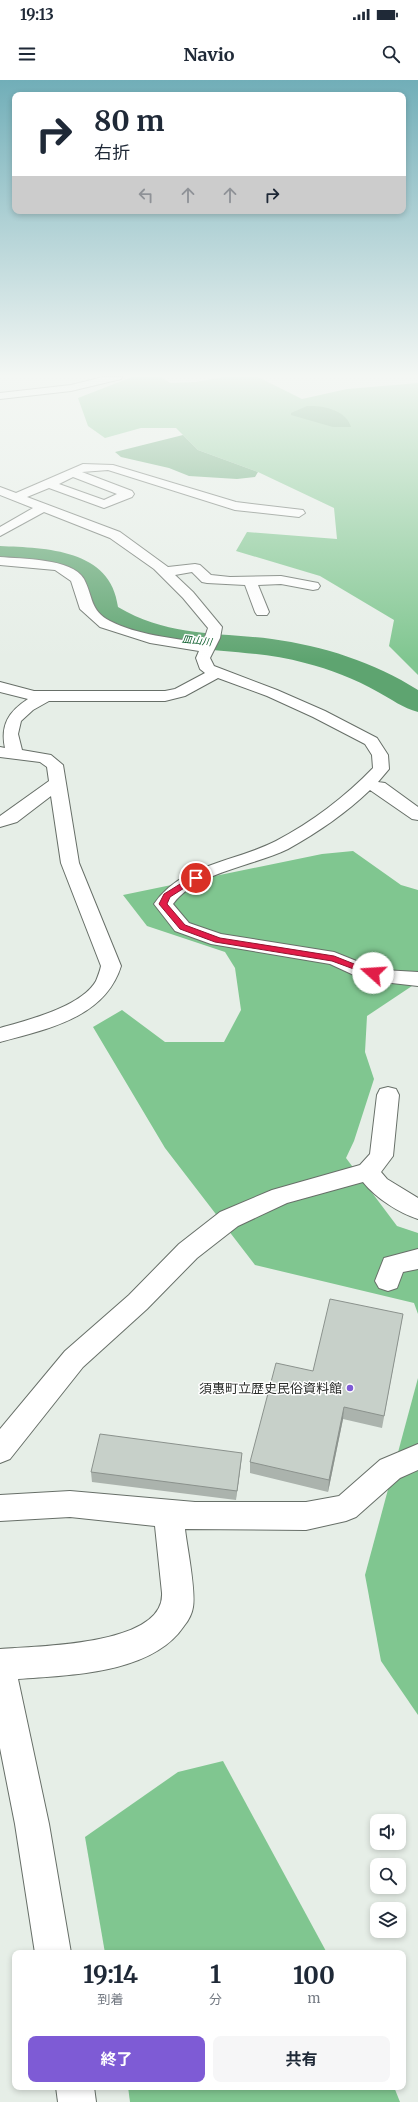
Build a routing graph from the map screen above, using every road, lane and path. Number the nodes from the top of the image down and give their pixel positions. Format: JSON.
{"nodes":[{"id":1,"x":123,"y":471,"type":"edge"},
{"id":2,"x":71,"y":472,"type":"joint"},
{"id":3,"x":49,"y":484,"type":"junction"},
{"id":4,"x":0,"y":491,"type":"edge"},
{"id":5,"x":16,"y":497,"type":"junction"},
{"id":6,"x":42,"y":508,"type":"junction"},
{"id":7,"x":299,"y":513,"type":"dead end"},
{"id":8,"x":0,"y":532,"type":"edge"},
{"id":9,"x":0,"y":561,"type":"edge"},
{"id":10,"x":164,"y":572,"type":"junction"},
{"id":11,"x":250,"y":581,"type":"junction"},
{"id":12,"x":313,"y":586,"type":"dead end"},
{"id":13,"x":262,"y":612,"type":"dead end"},
{"id":14,"x":209,"y":643,"type":"junction"},
{"id":15,"x":216,"y":673,"type":"junction"},
{"id":16,"x":0,"y":687,"type":"edge"},
{"id":17,"x":46,"y":696,"type":"junction"},
{"id":18,"x":7,"y":752,"type":"edge"},
{"id":19,"x":57,"y":783,"type":"junction"},
{"id":20,"x":367,"y":784,"type":"junction"},
{"id":21,"x":418,"y":815,"type":"edge"},
{"id":22,"x":0,"y":822,"type":"edge"},
{"id":23,"x":418,"y":979,"type":"edge"},
{"id":24,"x":0,"y":1035,"type":"edge"},
{"id":25,"x":388,"y":1095,"type":"dead end"},
{"id":26,"x":368,"y":1172,"type":"junction"},
{"id":27,"x":418,"y":1210,"type":"edge"},
{"id":28,"x":418,"y":1259,"type":"edge"},
{"id":29,"x":388,"y":1281,"type":"dead end"},
{"id":30,"x":0,"y":1450,"type":"edge"},
{"id":31,"x":418,"y":1457,"type":"edge"},
{"id":32,"x":0,"y":1508,"type":"edge"},
{"id":33,"x":168,"y":1515,"type":"junction"},
{"id":34,"x":0,"y":1666,"type":"edge"},
{"id":35,"x":53,"y":1950,"type":"edge"},
{"id":36,"x":75,"y":2090,"type":"edge"},
{"id":37,"x":77,"y":2102,"type":"edge"}],
"edges":[{"from":1,"to":7,"type":"street"},
{"from":2,"to":3,"type":"street"},
{"from":2,"to":3,"type":"street"},
{"from":3,"to":5,"type":"street"},
{"from":4,"to":5,"type":"street"},
{"from":5,"to":6,"type":"street"},
{"from":6,"to":8,"type":"street"},
{"from":6,"to":10,"type":"street"},
{"from":9,"to":14,"type":"street"},
{"from":10,"to":11,"type":"street"},
{"from":10,"to":14,"type":"street"},
{"from":11,"to":12,"type":"street"},
{"from":11,"to":13,"type":"street"},
{"from":14,"to":15,"type":"street"},
{"from":15,"to":17,"type":"street"},
{"from":15,"to":20,"type":"street"},
{"from":16,"to":17,"type":"street"},
{"from":17,"to":18,"type":"street"},
{"from":18,"to":19,"type":"street"},
{"from":19,"to":22,"type":"street"},
{"from":19,"to":24,"type":"street"},
{"from":20,"to":21,"type":"street"},
{"from":20,"to":23,"type":"street"},
{"from":25,"to":26,"type":"street"},
{"from":26,"to":27,"type":"street"},
{"from":26,"to":30,"type":"street"},
{"from":28,"to":29,"type":"street"},
{"from":31,"to":33,"type":"street"},
{"from":32,"to":33,"type":"street"},
{"from":33,"to":34,"type":"street"},
{"from":34,"to":35,"type":"street"},
{"from":36,"to":37,"type":"street"}]}
